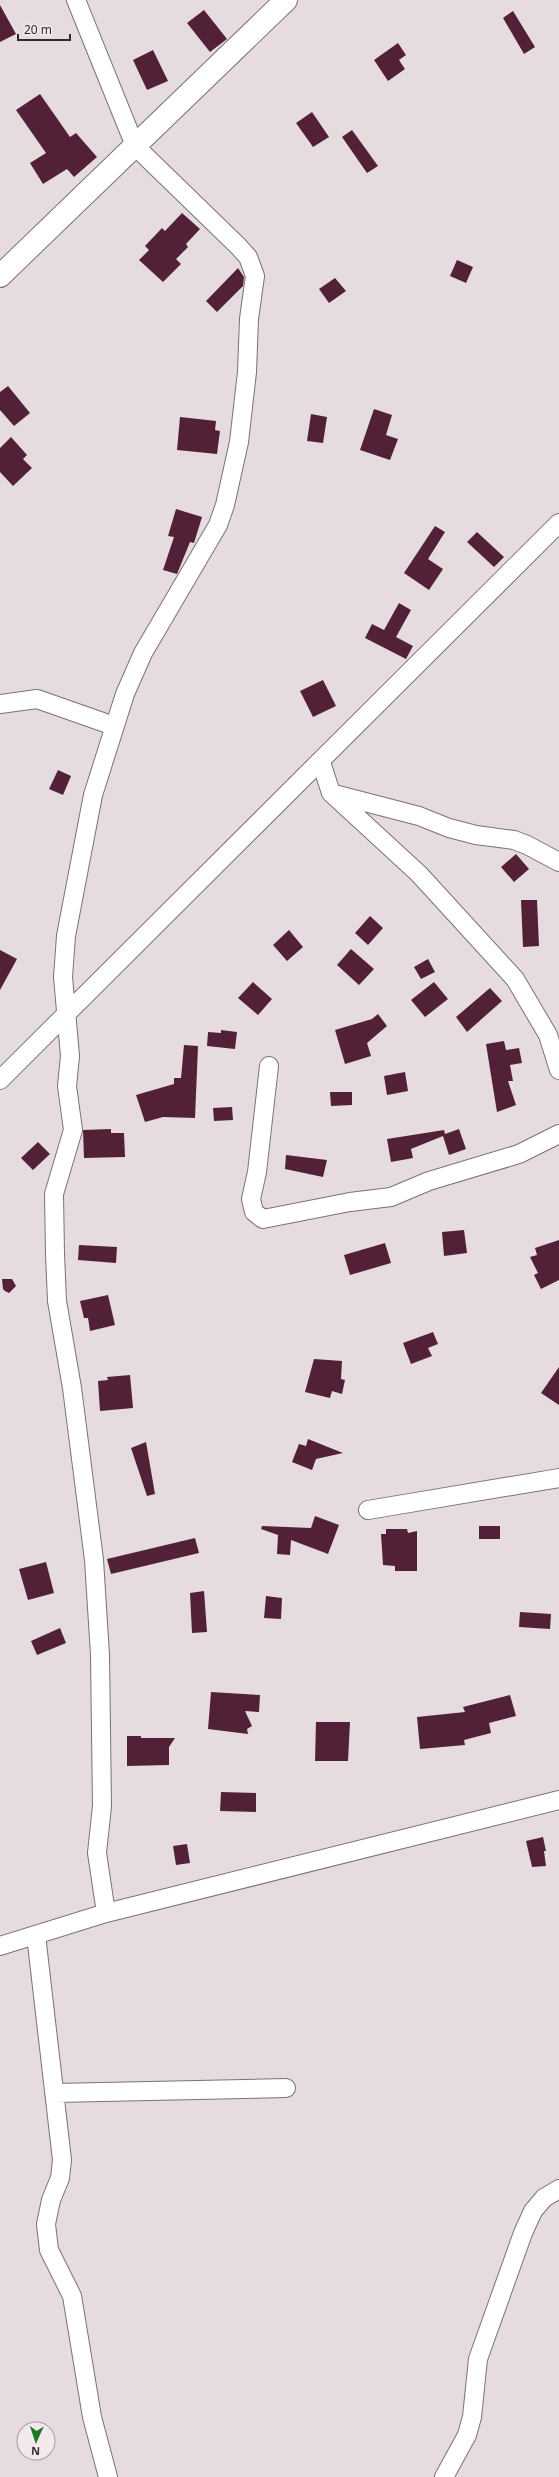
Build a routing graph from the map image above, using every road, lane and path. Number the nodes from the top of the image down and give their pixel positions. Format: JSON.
{"nodes":[{"id":1,"x":76,"y":0,"type":"edge"},
{"id":2,"x":286,"y":0,"type":"edge"},
{"id":3,"x":135,"y":146,"type":"junction"},
{"id":4,"x":0,"y":276,"type":"edge"},
{"id":5,"x":559,"y":523,"type":"edge"},
{"id":6,"x":0,"y":704,"type":"edge"},
{"id":7,"x":114,"y":726,"type":"junction"},
{"id":8,"x":321,"y":762,"type":"junction"},
{"id":9,"x":331,"y":793,"type":"junction"},
{"id":10,"x":559,"y":862,"type":"edge"},
{"id":11,"x":65,"y":1015,"type":"junction"},
{"id":12,"x":269,"y":1066,"type":"dead end"},
{"id":13,"x":559,"y":1070,"type":"edge"},
{"id":14,"x":0,"y":1080,"type":"edge"},
{"id":15,"x":559,"y":1134,"type":"edge"},
{"id":16,"x":559,"y":1478,"type":"edge"},
{"id":17,"x":368,"y":1510,"type":"dead end"},
{"id":18,"x":559,"y":1800,"type":"edge"},
{"id":19,"x":106,"y":1913,"type":"junction"},
{"id":20,"x":36,"y":1935,"type":"junction"},
{"id":21,"x":0,"y":1946,"type":"edge"},
{"id":22,"x":286,"y":2088,"type":"dead end"},
{"id":23,"x":55,"y":2093,"type":"junction"},
{"id":24,"x":559,"y":2188,"type":"edge"},
{"id":25,"x":108,"y":2477,"type":"edge"},
{"id":26,"x":444,"y":2477,"type":"edge"}],
"edges":[{"from":1,"to":3,"type":"street"},
{"from":2,"to":3,"type":"street"},
{"from":3,"to":4,"type":"street"},
{"from":3,"to":7,"type":"street"},
{"from":5,"to":8,"type":"street"},
{"from":6,"to":7,"type":"street"},
{"from":7,"to":11,"type":"street"},
{"from":8,"to":9,"type":"street"},
{"from":8,"to":11,"type":"street"},
{"from":9,"to":10,"type":"street"},
{"from":9,"to":13,"type":"street"},
{"from":11,"to":14,"type":"street"},
{"from":11,"to":19,"type":"street"},
{"from":12,"to":15,"type":"street"},
{"from":16,"to":17,"type":"street"},
{"from":18,"to":19,"type":"street"},
{"from":19,"to":20,"type":"street"},
{"from":20,"to":21,"type":"street"},
{"from":20,"to":23,"type":"street"},
{"from":22,"to":23,"type":"street"},
{"from":23,"to":25,"type":"street"},
{"from":24,"to":26,"type":"street"}]}
